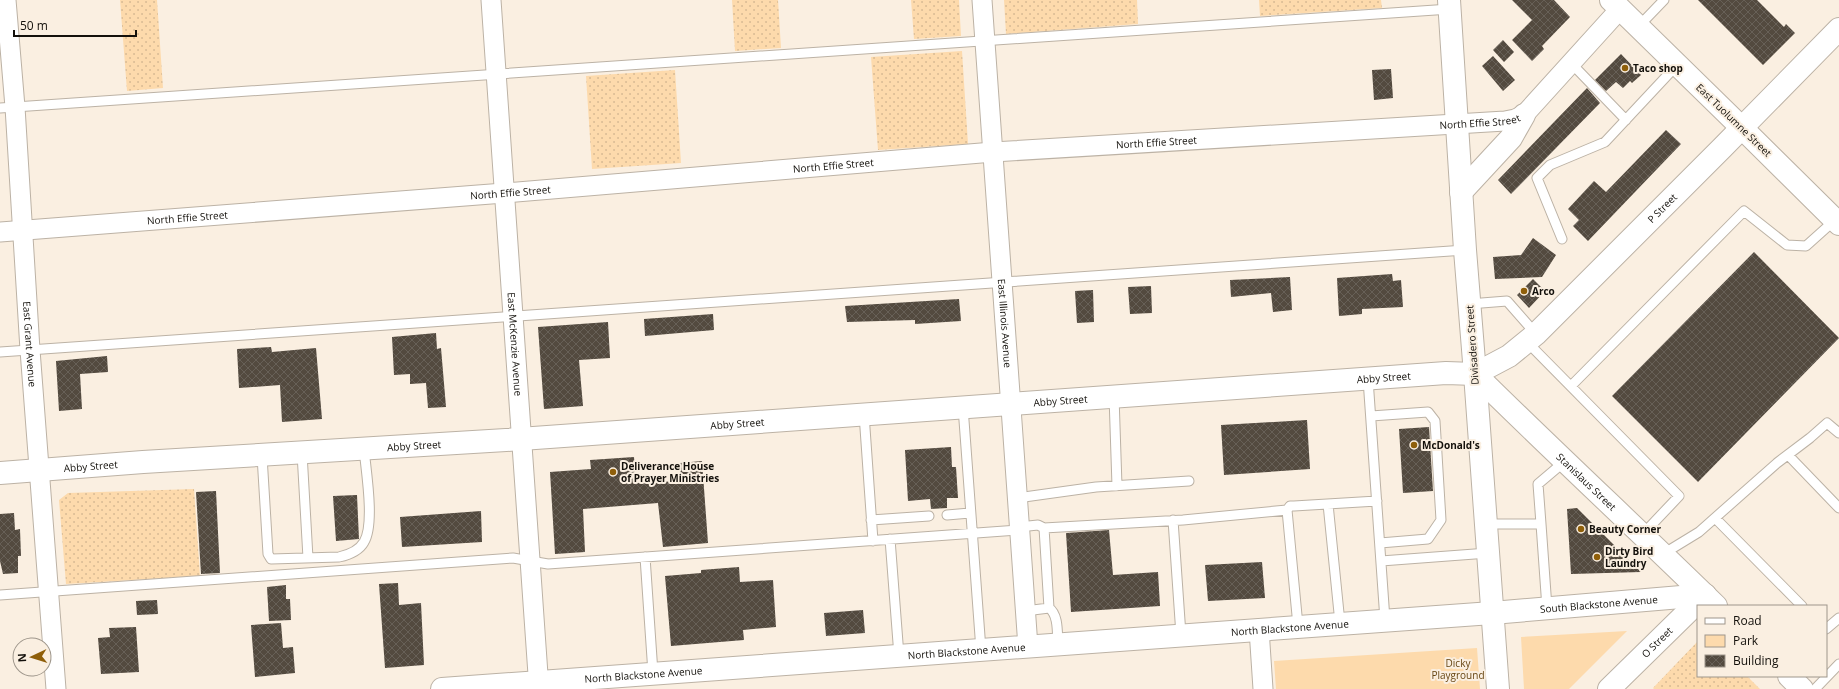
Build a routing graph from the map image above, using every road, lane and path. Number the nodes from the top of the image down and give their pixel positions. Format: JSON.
{"nodes":[{"id":1,"x":6,"y":0,"type":"edge"},
{"id":2,"x":490,"y":0,"type":"edge"},
{"id":3,"x":982,"y":0,"type":"edge"},
{"id":4,"x":1664,"y":0,"type":"edge"},
{"id":5,"x":1450,"y":4,"type":"edge"},
{"id":6,"x":1615,"y":5,"type":"edge"},
{"id":7,"x":1638,"y":27,"type":"junction"},
{"id":8,"x":1839,"y":29,"type":"edge"},
{"id":9,"x":985,"y":41,"type":"junction"},
{"id":10,"x":1571,"y":63,"type":"junction"},
{"id":11,"x":1678,"y":65,"type":"junction"},
{"id":12,"x":496,"y":74,"type":"junction"},
{"id":13,"x":7,"y":107,"type":"edge"},
{"id":14,"x":1524,"y":115,"type":"junction"},
{"id":15,"x":1626,"y":120,"type":"junction"},
{"id":16,"x":1458,"y":125,"type":"junction"},
{"id":17,"x":1742,"y":128,"type":"junction"},
{"id":18,"x":993,"y":152,"type":"junction"},
{"id":19,"x":1461,"y":192,"type":"junction"},
{"id":20,"x":504,"y":193,"type":"junction"},
{"id":21,"x":1837,"y":222,"type":"edge"},
{"id":22,"x":22,"y":230,"type":"junction"},
{"id":23,"x":0,"y":232,"type":"edge"},
{"id":24,"x":1562,"y":240,"type":"dead end"},
{"id":25,"x":1465,"y":250,"type":"junction"},
{"id":26,"x":1002,"y":283,"type":"junction"},
{"id":27,"x":1469,"y":304,"type":"junction"},
{"id":28,"x":513,"y":317,"type":"junction"},
{"id":29,"x":1531,"y":338,"type":"junction"},
{"id":30,"x":30,"y":350,"type":"junction"},
{"id":31,"x":0,"y":352,"type":"edge"},
{"id":32,"x":1474,"y":374,"type":"junction"},
{"id":33,"x":1368,"y":379,"type":"junction"},
{"id":34,"x":1571,"y":386,"type":"junction"},
{"id":35,"x":1114,"y":396,"type":"junction"},
{"id":36,"x":1010,"y":403,"type":"junction"},
{"id":37,"x":963,"y":407,"type":"junction"},
{"id":38,"x":864,"y":414,"type":"junction"},
{"id":39,"x":1371,"y":416,"type":"junction"},
{"id":40,"x":1839,"y":433,"type":"edge"},
{"id":41,"x":522,"y":438,"type":"junction"},
{"id":42,"x":364,"y":449,"type":"junction"},
{"id":43,"x":302,"y":453,"type":"junction"},
{"id":44,"x":1788,"y":455,"type":"junction"},
{"id":45,"x":262,"y":456,"type":"junction"},
{"id":46,"x":1564,"y":462,"type":"junction"},
{"id":47,"x":40,"y":470,"type":"junction"},
{"id":48,"x":0,"y":473,"type":"edge"},
{"id":49,"x":1189,"y":481,"type":"dead end"},
{"id":50,"x":1117,"y":486,"type":"junction"},
{"id":51,"x":1017,"y":498,"type":"junction"},
{"id":52,"x":1377,"y":501,"type":"junction"},
{"id":53,"x":1328,"y":504,"type":"junction"},
{"id":54,"x":1839,"y":508,"type":"edge"},
{"id":55,"x":1287,"y":510,"type":"junction"},
{"id":56,"x":970,"y":513,"type":"junction"},
{"id":57,"x":947,"y":515,"type":"dead end"},
{"id":58,"x":929,"y":516,"type":"dead end"},
{"id":59,"x":1715,"y":518,"type":"junction"},
{"id":60,"x":871,"y":520,"type":"junction"},
{"id":61,"x":1173,"y":520,"type":"junction"},
{"id":62,"x":1486,"y":524,"type":"junction"},
{"id":63,"x":1541,"y":524,"type":"junction"},
{"id":64,"x":1044,"y":528,"type":"junction"},
{"id":65,"x":1019,"y":529,"type":"junction"},
{"id":66,"x":972,"y":534,"type":"junction"},
{"id":67,"x":1643,"y":534,"type":"junction"},
{"id":68,"x":890,"y":540,"type":"junction"},
{"id":69,"x":873,"y":541,"type":"junction"},
{"id":70,"x":1380,"y":543,"type":"junction"},
{"id":71,"x":1488,"y":552,"type":"junction"},
{"id":72,"x":1663,"y":554,"type":"junction"},
{"id":73,"x":645,"y":557,"type":"junction"},
{"id":74,"x":308,"y":558,"type":"junction"},
{"id":75,"x":530,"y":561,"type":"junction"},
{"id":76,"x":1381,"y":562,"type":"junction"},
{"id":77,"x":48,"y":592,"type":"junction"},
{"id":78,"x":0,"y":595,"type":"edge"},
{"id":79,"x":1710,"y":600,"type":"edge"},
{"id":80,"x":1801,"y":605,"type":"edge"},
{"id":81,"x":1049,"y":608,"type":"junction"},
{"id":82,"x":1547,"y":608,"type":"junction"},
{"id":83,"x":1025,"y":611,"type":"junction"},
{"id":84,"x":1697,"y":611,"type":"edge"},
{"id":85,"x":1492,"y":612,"type":"junction"},
{"id":86,"x":1839,"y":618,"type":"edge"},
{"id":87,"x":1385,"y":620,"type":"junction"},
{"id":88,"x":1340,"y":623,"type":"junction"},
{"id":89,"x":1298,"y":626,"type":"junction"},
{"id":90,"x":1259,"y":629,"type":"junction"},
{"id":91,"x":1827,"y":629,"type":"edge"},
{"id":92,"x":1181,"y":635,"type":"junction"},
{"id":93,"x":1058,"y":645,"type":"junction"},
{"id":94,"x":1028,"y":647,"type":"junction"},
{"id":95,"x":981,"y":650,"type":"junction"},
{"id":96,"x":899,"y":656,"type":"junction"},
{"id":97,"x":1839,"y":664,"type":"edge"},
{"id":98,"x":653,"y":673,"type":"junction"},
{"id":99,"x":1827,"y":676,"type":"edge"},
{"id":100,"x":1790,"y":677,"type":"edge"},
{"id":101,"x":1826,"y":677,"type":"edge"},
{"id":102,"x":539,"y":685,"type":"edge"},
{"id":103,"x":56,"y":689,"type":"edge"},
{"id":104,"x":442,"y":689,"type":"edge"},
{"id":105,"x":1264,"y":689,"type":"edge"},
{"id":106,"x":1498,"y":689,"type":"edge"},
{"id":107,"x":1609,"y":689,"type":"edge"},
{"id":108,"x":1802,"y":689,"type":"edge"},
{"id":109,"x":1814,"y":689,"type":"edge"}],
"edges":[{"from":1,"to":13,"type":"street","name":"East Grant Avenue"},
{"from":2,"to":12,"type":"street","name":"East McKenzie Avenue"},
{"from":3,"to":9,"type":"street","name":"East Illinois Avenue"},
{"from":4,"to":7,"type":"lane"},
{"from":5,"to":9,"type":"lane"},
{"from":5,"to":16,"type":"main road","name":"Divisadero Street"},
{"from":6,"to":7,"type":"main road","name":"East Tuolumne Street"},
{"from":6,"to":10,"type":"street","name":"North Effie Street"},
{"from":7,"to":11,"type":"main road","name":"East Tuolumne Street"},
{"from":8,"to":17,"type":"main road","name":"P Street"},
{"from":9,"to":12,"type":"lane"},
{"from":9,"to":18,"type":"street","name":"East Illinois Avenue"},
{"from":10,"to":14,"type":"street","name":"North Effie Street"},
{"from":10,"to":15,"type":"lane"},
{"from":11,"to":15,"type":"lane"},
{"from":11,"to":17,"type":"main road","name":"East Tuolumne Street"},
{"from":12,"to":13,"type":"lane"},
{"from":12,"to":20,"type":"street","name":"East McKenzie Avenue"},
{"from":13,"to":22,"type":"street","name":"East Grant Avenue"},
{"from":14,"to":16,"type":"street","name":"North Effie Street"},
{"from":14,"to":19,"type":"main road"},
{"from":15,"to":24,"type":"lane"},
{"from":16,"to":18,"type":"street","name":"North Effie Street"},
{"from":16,"to":19,"type":"main road","name":"Divisadero Street"},
{"from":17,"to":21,"type":"main road","name":"East Tuolumne Street"},
{"from":17,"to":29,"type":"main road","name":"P Street"},
{"from":18,"to":20,"type":"street","name":"North Effie Street"},
{"from":18,"to":26,"type":"street","name":"East Illinois Avenue"},
{"from":19,"to":25,"type":"main road","name":"Divisadero Street"},
{"from":20,"to":22,"type":"street","name":"North Effie Street"},
{"from":20,"to":28,"type":"street","name":"East McKenzie Avenue"},
{"from":21,"to":34,"type":"lane"},
{"from":22,"to":23,"type":"street","name":"North Effie Street"},
{"from":22,"to":30,"type":"street","name":"East Grant Avenue"},
{"from":25,"to":26,"type":"lane"},
{"from":25,"to":27,"type":"main road","name":"Divisadero Street"},
{"from":26,"to":28,"type":"lane"},
{"from":26,"to":36,"type":"street","name":"East Illinois Avenue"},
{"from":27,"to":29,"type":"lane"},
{"from":27,"to":32,"type":"main road","name":"Divisadero Street"},
{"from":28,"to":30,"type":"lane"},
{"from":28,"to":41,"type":"street","name":"East McKenzie Avenue"},
{"from":29,"to":32,"type":"main road","name":"P Street"},
{"from":29,"to":34,"type":"lane"},
{"from":30,"to":31,"type":"lane"},
{"from":30,"to":47,"type":"street","name":"East Grant Avenue"},
{"from":32,"to":33,"type":"main road","name":"Abby Street"},
{"from":32,"to":46,"type":"main road","name":"Stanislaus Street"},
{"from":32,"to":62,"type":"main road","name":"Divisadero Street"},
{"from":33,"to":35,"type":"main road","name":"Abby Street"},
{"from":33,"to":39,"type":"lane"},
{"from":34,"to":67,"type":"lane"},
{"from":35,"to":36,"type":"main road","name":"Abby Street"},
{"from":35,"to":50,"type":"lane"},
{"from":36,"to":37,"type":"main road","name":"Abby Street"},
{"from":36,"to":51,"type":"street","name":"East Illinois Avenue"},
{"from":37,"to":38,"type":"main road","name":"Abby Street"},
{"from":37,"to":56,"type":"lane"},
{"from":38,"to":41,"type":"main road","name":"Abby Street"},
{"from":38,"to":60,"type":"lane"},
{"from":39,"to":52,"type":"lane"},
{"from":39,"to":70,"type":"lane"},
{"from":40,"to":44,"type":"lane"},
{"from":41,"to":42,"type":"main road","name":"Abby Street"},
{"from":41,"to":75,"type":"street","name":"East McKenzie Avenue"},
{"from":42,"to":43,"type":"main road","name":"Abby Street"},
{"from":42,"to":74,"type":"lane"},
{"from":43,"to":45,"type":"main road","name":"Abby Street"},
{"from":43,"to":74,"type":"lane"},
{"from":44,"to":54,"type":"lane"},
{"from":44,"to":59,"type":"lane"},
{"from":45,"to":47,"type":"main road","name":"Abby Street"},
{"from":45,"to":74,"type":"lane"},
{"from":46,"to":63,"type":"lane"},
{"from":46,"to":67,"type":"main road","name":"Stanislaus Street"},
{"from":47,"to":48,"type":"main road","name":"Abby Street"},
{"from":47,"to":77,"type":"street","name":"East Grant Avenue"},
{"from":49,"to":50,"type":"lane"},
{"from":50,"to":51,"type":"lane"},
{"from":51,"to":65,"type":"street","name":"East Illinois Avenue"},
{"from":52,"to":53,"type":"lane"},
{"from":52,"to":70,"type":"lane"},
{"from":53,"to":55,"type":"lane"},
{"from":53,"to":88,"type":"lane"},
{"from":55,"to":61,"type":"lane"},
{"from":55,"to":89,"type":"lane"},
{"from":56,"to":57,"type":"lane"},
{"from":56,"to":66,"type":"lane"},
{"from":58,"to":60,"type":"lane"},
{"from":59,"to":72,"type":"lane"},
{"from":59,"to":80,"type":"lane"},
{"from":60,"to":69,"type":"lane"},
{"from":61,"to":64,"type":"lane"},
{"from":61,"to":92,"type":"lane"},
{"from":62,"to":63,"type":"lane"},
{"from":62,"to":71,"type":"main road","name":"Divisadero Street"},
{"from":63,"to":82,"type":"lane"},
{"from":64,"to":65,"type":"lane"},
{"from":64,"to":81,"type":"lane"},
{"from":65,"to":66,"type":"lane"},
{"from":65,"to":83,"type":"street","name":"East Illinois Avenue"},
{"from":66,"to":68,"type":"lane"},
{"from":66,"to":95,"type":"lane"},
{"from":67,"to":72,"type":"main road","name":"Stanislaus Street"},
{"from":68,"to":69,"type":"lane"},
{"from":68,"to":96,"type":"lane"},
{"from":69,"to":73,"type":"lane"},
{"from":70,"to":76,"type":"lane"},
{"from":71,"to":76,"type":"lane"},
{"from":71,"to":85,"type":"main road","name":"Divisadero Street"},
{"from":72,"to":79,"type":"main road","name":"Stanislaus Street"},
{"from":73,"to":75,"type":"lane"},
{"from":73,"to":98,"type":"lane"},
{"from":75,"to":77,"type":"lane"},
{"from":75,"to":102,"type":"street","name":"East McKenzie Avenue"},
{"from":76,"to":87,"type":"lane"},
{"from":77,"to":78,"type":"lane"},
{"from":77,"to":103,"type":"street","name":"East Grant Avenue"},
{"from":79,"to":82,"type":"main road","name":"South Blackstone Avenue"},
{"from":81,"to":83,"type":"lane"},
{"from":81,"to":93,"type":"lane"},
{"from":82,"to":85,"type":"main road","name":"South Blackstone Avenue"},
{"from":83,"to":94,"type":"street","name":"East Illinois Avenue"},
{"from":84,"to":107,"type":"main road","name":"O Street"},
{"from":85,"to":87,"type":"main road","name":"North Blackstone Avenue"},
{"from":85,"to":106,"type":"main road","name":"Divisadero Street"},
{"from":86,"to":91,"type":"lane"},
{"from":87,"to":88,"type":"main road","name":"North Blackstone Avenue"},
{"from":88,"to":89,"type":"main road","name":"North Blackstone Avenue"},
{"from":89,"to":90,"type":"main road","name":"North Blackstone Avenue"},
{"from":90,"to":92,"type":"main road","name":"North Blackstone Avenue"},
{"from":90,"to":105,"type":"street"},
{"from":92,"to":93,"type":"main road","name":"North Blackstone Avenue"},
{"from":93,"to":94,"type":"main road","name":"North Blackstone Avenue"},
{"from":94,"to":95,"type":"main road","name":"North Blackstone Avenue"},
{"from":95,"to":96,"type":"main road","name":"North Blackstone Avenue"},
{"from":96,"to":98,"type":"main road","name":"North Blackstone Avenue"},
{"from":97,"to":99,"type":"lane"},
{"from":98,"to":102,"type":"main road","name":"North Blackstone Avenue"},
{"from":100,"to":108,"type":"main road"},
{"from":101,"to":109,"type":"lane"},
{"from":102,"to":104,"type":"main road","name":"North Blackstone Avenue"}]}
